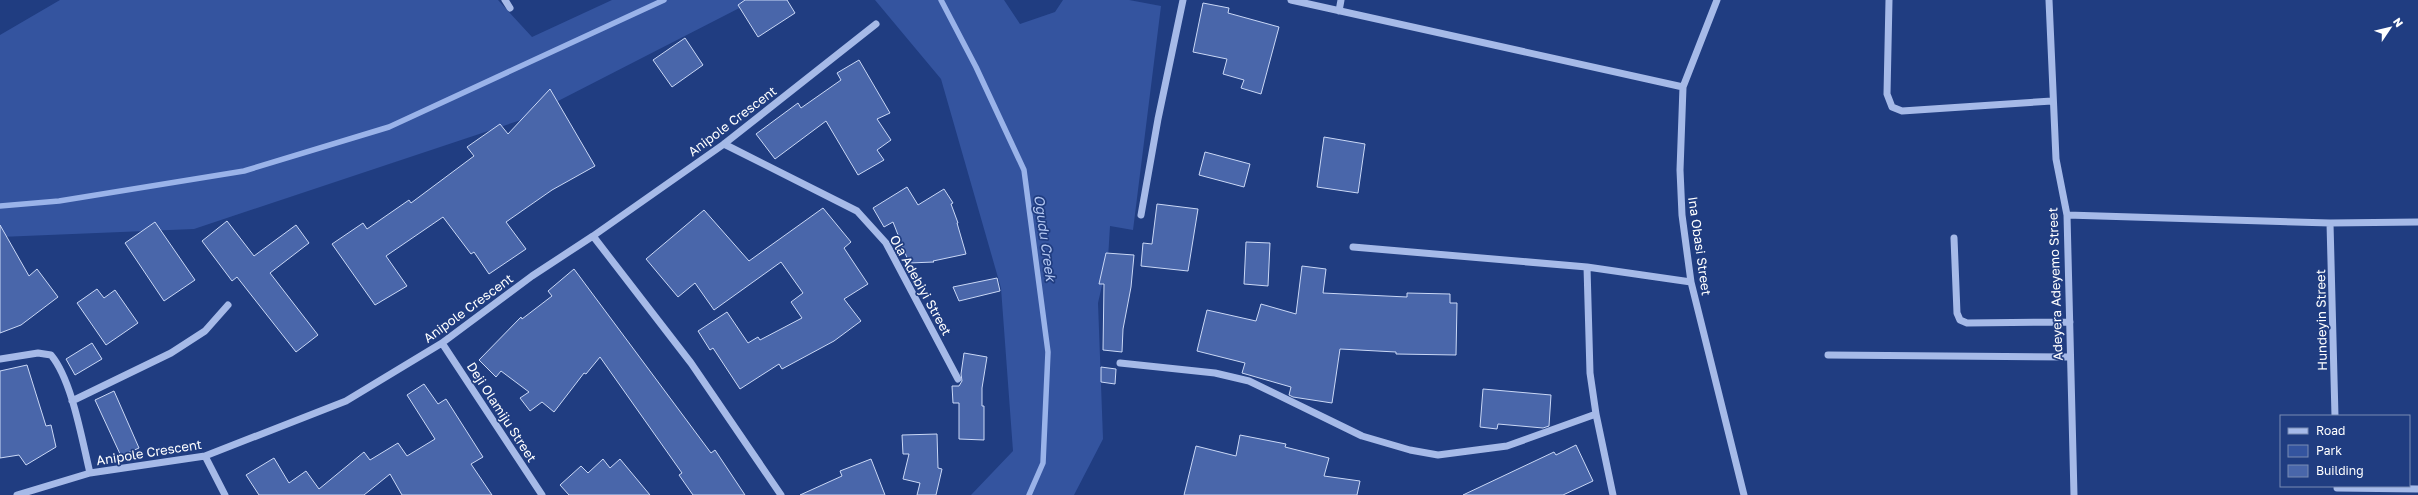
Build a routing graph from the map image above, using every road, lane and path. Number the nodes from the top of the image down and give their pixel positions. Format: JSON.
{"nodes":[{"id":1,"x":505,"y":0,"type":"edge"},
{"id":2,"x":1182,"y":0,"type":"edge"},
{"id":3,"x":1291,"y":0,"type":"edge"},
{"id":4,"x":1341,"y":0,"type":"edge"},
{"id":5,"x":1717,"y":0,"type":"edge"},
{"id":6,"x":1889,"y":0,"type":"edge"},
{"id":7,"x":2049,"y":0,"type":"edge"},
{"id":8,"x":510,"y":8,"type":"dead end"},
{"id":9,"x":1339,"y":11,"type":"junction"},
{"id":10,"x":876,"y":24,"type":"dead end"},
{"id":11,"x":1683,"y":87,"type":"junction"},
{"id":12,"x":2052,"y":101,"type":"junction"},
{"id":13,"x":724,"y":144,"type":"junction"},
{"id":14,"x":1141,"y":215,"type":"dead end"},
{"id":15,"x":2067,"y":215,"type":"junction"},
{"id":16,"x":2418,"y":222,"type":"edge"},
{"id":17,"x":2330,"y":223,"type":"junction"},
{"id":18,"x":593,"y":236,"type":"junction"},
{"id":19,"x":1954,"y":238,"type":"dead end"},
{"id":20,"x":1353,"y":247,"type":"dead end"},
{"id":21,"x":1587,"y":267,"type":"junction"},
{"id":22,"x":1691,"y":282,"type":"junction"},
{"id":23,"x":228,"y":304,"type":"dead end"},
{"id":24,"x":2070,"y":322,"type":"junction"},
{"id":25,"x":442,"y":343,"type":"junction"},
{"id":26,"x":1828,"y":355,"type":"dead end"},
{"id":27,"x":2070,"y":357,"type":"junction"},
{"id":28,"x":0,"y":359,"type":"edge"},
{"id":29,"x":1120,"y":363,"type":"dead end"},
{"id":30,"x":958,"y":379,"type":"dead end"},
{"id":31,"x":72,"y":401,"type":"junction"},
{"id":32,"x":1596,"y":414,"type":"junction"},
{"id":33,"x":2335,"y":415,"type":"edge"},
{"id":34,"x":205,"y":456,"type":"junction"},
{"id":35,"x":90,"y":473,"type":"junction"},
{"id":36,"x":2418,"y":489,"type":"edge"},
{"id":37,"x":2337,"y":490,"type":"edge"},
{"id":38,"x":17,"y":495,"type":"edge"},
{"id":39,"x":225,"y":495,"type":"edge"},
{"id":40,"x":542,"y":495,"type":"edge"},
{"id":41,"x":781,"y":495,"type":"edge"},
{"id":42,"x":1613,"y":495,"type":"edge"},
{"id":43,"x":1744,"y":495,"type":"edge"},
{"id":44,"x":2074,"y":495,"type":"edge"}],
"edges":[{"from":1,"to":8,"type":"street"},
{"from":2,"to":14,"type":"street"},
{"from":3,"to":9,"type":"street"},
{"from":4,"to":9,"type":"street"},
{"from":5,"to":11,"type":"street","name":"Ina Obasi Street"},
{"from":6,"to":12,"type":"street"},
{"from":7,"to":12,"type":"street","name":"Adeyera Adeyemo Street"},
{"from":9,"to":11,"type":"street"},
{"from":10,"to":13,"type":"street","name":"Anipole Crescent"},
{"from":11,"to":22,"type":"street","name":"Ina Obasi Street"},
{"from":12,"to":15,"type":"street","name":"Adeyera Adeyemo Street"},
{"from":13,"to":18,"type":"street","name":"Anipole Crescent"},
{"from":13,"to":30,"type":"street","name":"Ola Adebiyi Street"},
{"from":15,"to":17,"type":"street"},
{"from":15,"to":24,"type":"street","name":"Adeyera Adeyemo Street"},
{"from":16,"to":17,"type":"street"},
{"from":17,"to":33,"type":"street","name":"Hundeyin Street"},
{"from":18,"to":25,"type":"street","name":"Anipole Crescent"},
{"from":18,"to":41,"type":"street"},
{"from":19,"to":24,"type":"street"},
{"from":20,"to":21,"type":"street"},
{"from":21,"to":22,"type":"street"},
{"from":21,"to":32,"type":"street"},
{"from":22,"to":43,"type":"street","name":"Ina Obasi Street"},
{"from":23,"to":31,"type":"street"},
{"from":24,"to":27,"type":"street","name":"Adeyera Adeyemo Street"},
{"from":25,"to":34,"type":"street","name":"Anipole Crescent"},
{"from":25,"to":40,"type":"street","name":"Deji Olamiju Street"},
{"from":26,"to":27,"type":"street"},
{"from":27,"to":44,"type":"street","name":"Adeyera Adeyemo Street"},
{"from":28,"to":31,"type":"street"},
{"from":29,"to":32,"type":"street"},
{"from":31,"to":35,"type":"street"},
{"from":32,"to":42,"type":"street"},
{"from":34,"to":35,"type":"street","name":"Anipole Crescent"},
{"from":34,"to":39,"type":"street"},
{"from":35,"to":38,"type":"street","name":"Anipole Crescent"},
{"from":36,"to":37,"type":"street"}]}
